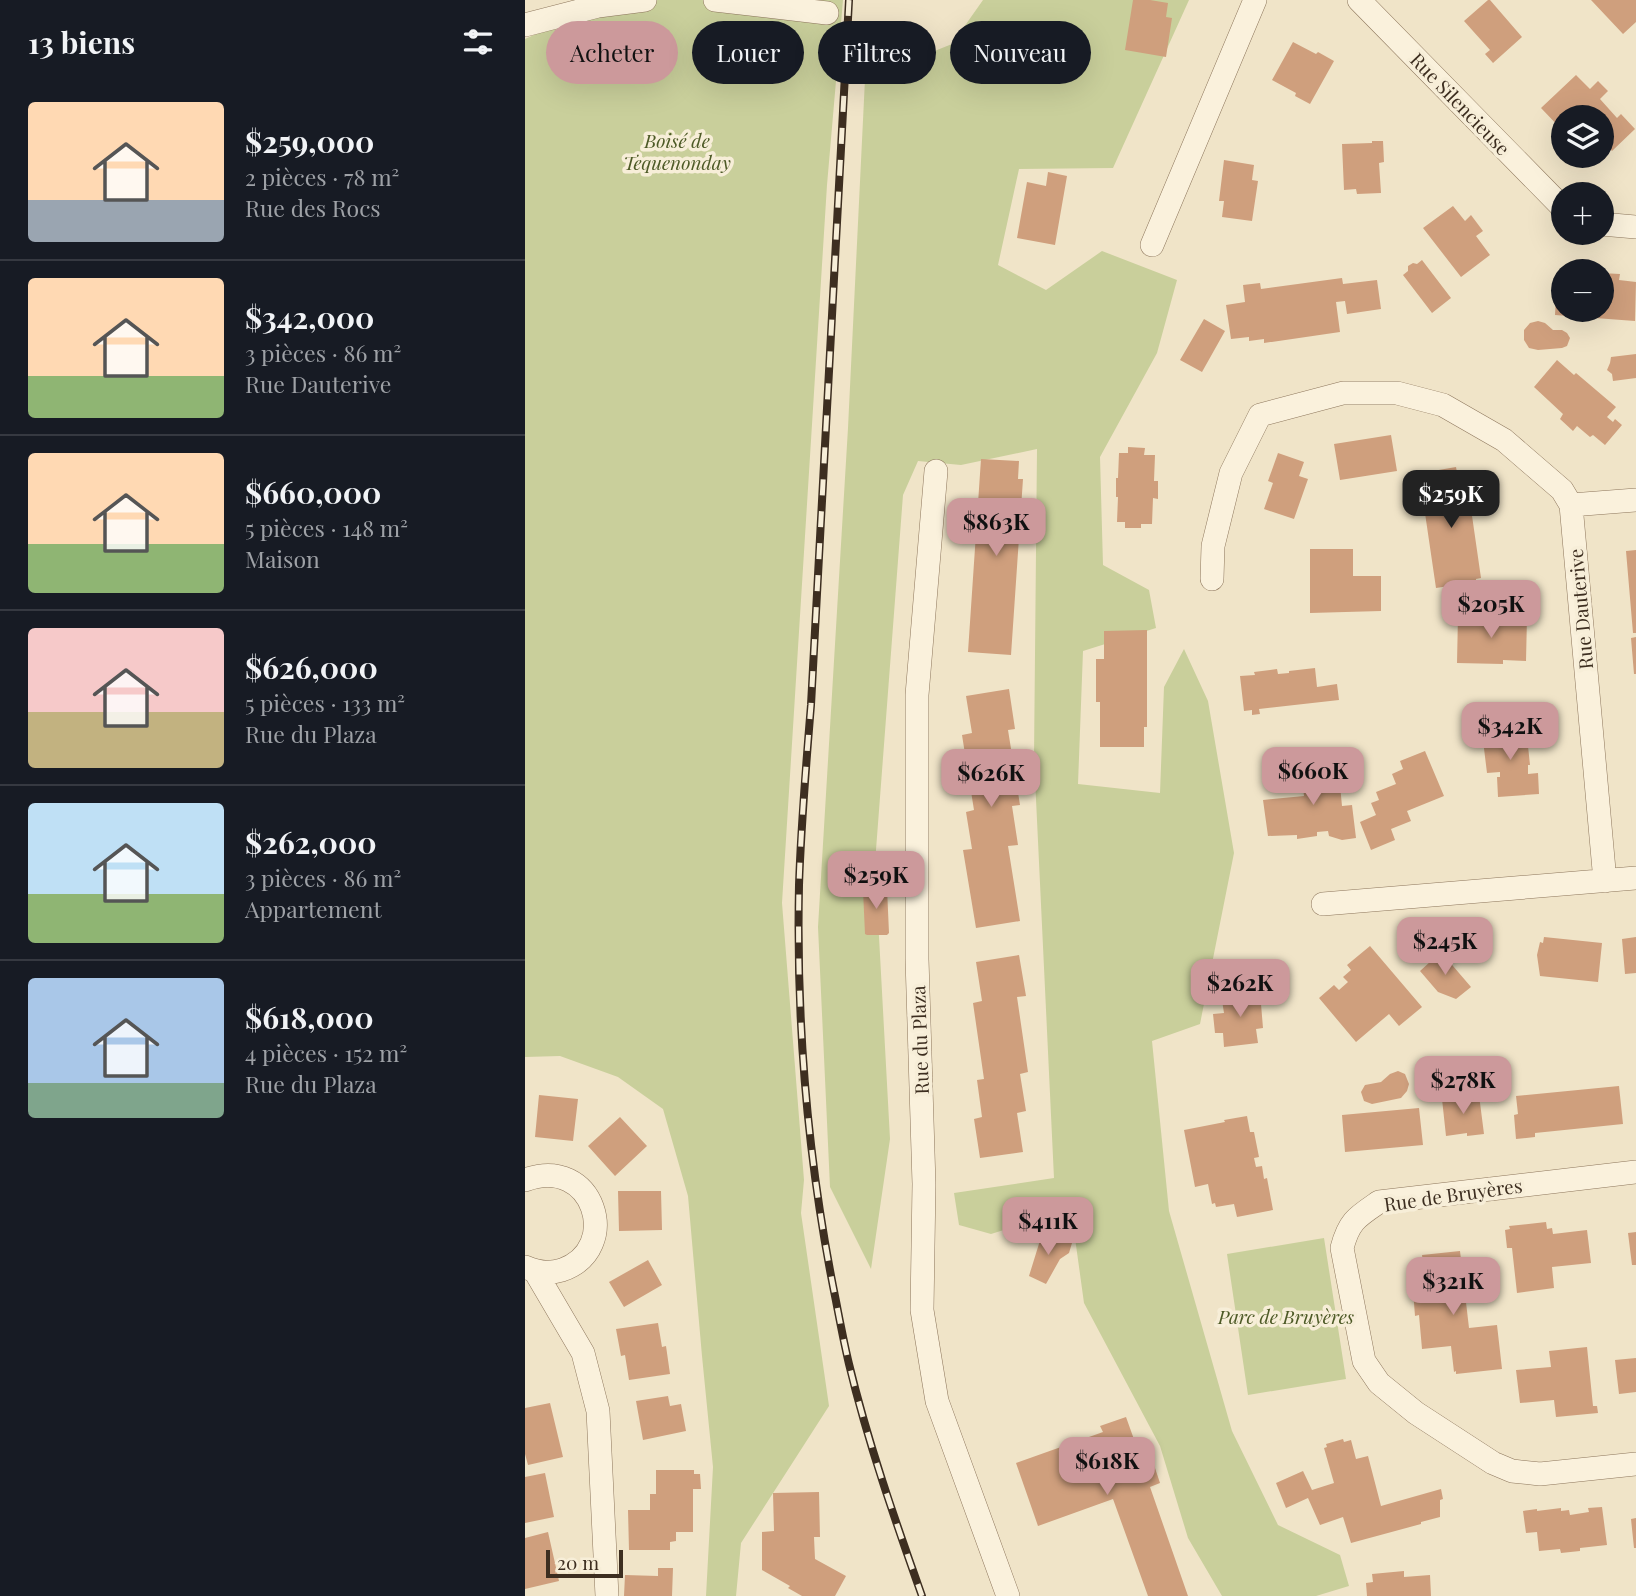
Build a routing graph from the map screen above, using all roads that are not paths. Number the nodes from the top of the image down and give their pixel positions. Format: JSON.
{"nodes":[{"id":1,"x":645,"y":0,"type":"edge"},
{"id":2,"x":715,"y":0,"type":"edge"},
{"id":3,"x":1255,"y":0,"type":"edge"},
{"id":4,"x":1359,"y":0,"type":"edge"},
{"id":5,"x":827,"y":13,"type":"dead end"},
{"id":6,"x":525,"y":25,"type":"edge"},
{"id":7,"x":1551,"y":196,"type":"edge"},
{"id":8,"x":1614,"y":226,"type":"edge"},
{"id":9,"x":1636,"y":227,"type":"edge"},
{"id":10,"x":1152,"y":245,"type":"dead end"},
{"id":11,"x":936,"y":471,"type":"dead end"},
{"id":12,"x":1636,"y":500,"type":"edge"},
{"id":13,"x":1571,"y":505,"type":"junction"},
{"id":14,"x":1212,"y":579,"type":"dead end"},
{"id":15,"x":1636,"y":878,"type":"edge"},
{"id":16,"x":1605,"y":881,"type":"junction"},
{"id":17,"x":1323,"y":904,"type":"dead end"},
{"id":18,"x":1636,"y":1172,"type":"edge"},
{"id":19,"x":525,"y":1180,"type":"edge"},
{"id":20,"x":531,"y":1270,"type":"edge"},
{"id":21,"x":1636,"y":1464,"type":"edge"},
{"id":22,"x":607,"y":1596,"type":"edge"},
{"id":23,"x":1008,"y":1596,"type":"edge"}],
"edges":[{"from":1,"to":6,"type":"street"},
{"from":2,"to":5,"type":"street"},
{"from":3,"to":10,"type":"street"},
{"from":4,"to":7,"type":"street","name":"Rue Silencieuse"},
{"from":8,"to":9,"type":"street"},
{"from":11,"to":23,"type":"street","name":"Rue du Plaza"},
{"from":12,"to":13,"type":"street"},
{"from":13,"to":14,"type":"street"},
{"from":13,"to":16,"type":"street","name":"Rue Dauterive"},
{"from":15,"to":16,"type":"street"},
{"from":16,"to":17,"type":"street"},
{"from":18,"to":21,"type":"street","name":"Rue de Bruyères"},
{"from":19,"to":20,"type":"street"},
{"from":20,"to":22,"type":"street"}]}
